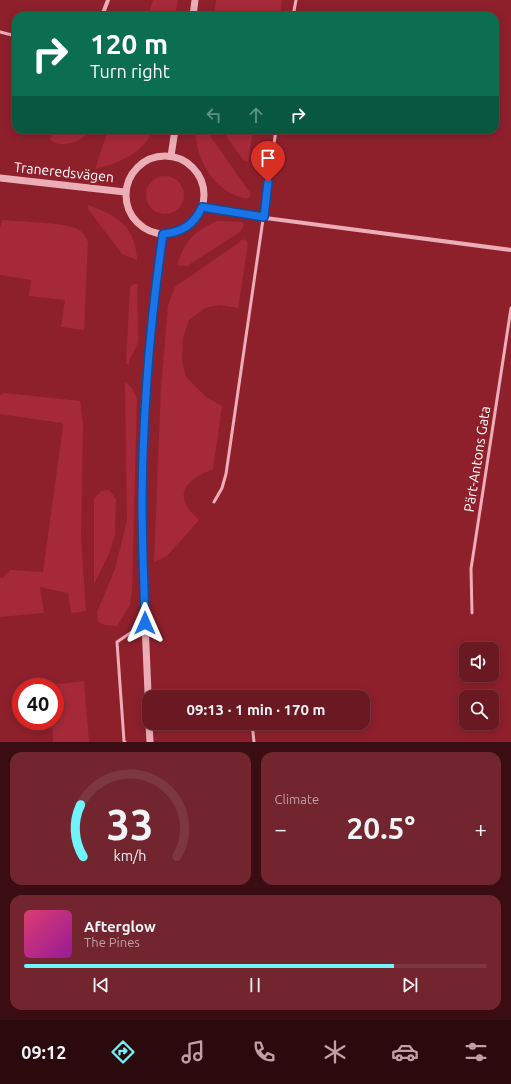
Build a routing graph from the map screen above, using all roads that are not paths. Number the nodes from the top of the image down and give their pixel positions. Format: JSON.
{"nodes":[{"id":1,"x":108,"y":0,"type":"edge"},
{"id":2,"x":195,"y":0,"type":"edge"},
{"id":3,"x":296,"y":0,"type":"edge"},
{"id":4,"x":104,"y":12,"type":"edge"},
{"id":5,"x":194,"y":12,"type":"edge"},
{"id":6,"x":294,"y":12,"type":"edge"},
{"id":7,"x":0,"y":32,"type":"edge"},
{"id":8,"x":12,"y":35,"type":"edge"},
{"id":9,"x":174,"y":134,"type":"edge"},
{"id":10,"x":275,"y":134,"type":"edge"},
{"id":11,"x":171,"y":156,"type":"junction"},
{"id":12,"x":0,"y":178,"type":"edge"},
{"id":13,"x":125,"y":192,"type":"junction"},
{"id":14,"x":202,"y":207,"type":"junction"},
{"id":15,"x":264,"y":217,"type":"junction"},
{"id":16,"x":163,"y":234,"type":"junction"},
{"id":17,"x":511,"y":250,"type":"edge"},
{"id":18,"x":511,"y":308,"type":"edge"},
{"id":19,"x":214,"y":502,"type":"dead end"},
{"id":20,"x":472,"y":613,"type":"dead end"},
{"id":21,"x":145,"y":623,"type":"junction"},
{"id":22,"x":148,"y":690,"type":"edge"},
{"id":23,"x":149,"y":730,"type":"edge"},
{"id":24,"x":253,"y":730,"type":"edge"},
{"id":25,"x":125,"y":742,"type":"edge"},
{"id":26,"x":150,"y":742,"type":"edge"},
{"id":27,"x":254,"y":742,"type":"edge"}],
"edges":[{"from":1,"to":4,"type":"street"},
{"from":2,"to":5,"type":"street"},
{"from":3,"to":6,"type":"lane"},
{"from":7,"to":8,"type":"lane"},
{"from":9,"to":11,"type":"street"},
{"from":10,"to":15,"type":"lane"},
{"from":11,"to":13,"type":"street"},
{"from":11,"to":14,"type":"street"},
{"from":12,"to":13,"type":"street","name":"Traneredsvägen"},
{"from":13,"to":16,"type":"street"},
{"from":14,"to":15,"type":"street"},
{"from":14,"to":16,"type":"street"},
{"from":15,"to":17,"type":"street"},
{"from":15,"to":19,"type":"lane"},
{"from":16,"to":21,"type":"street"},
{"from":18,"to":20,"type":"lane","name":"Pärt-Antons Gata"},
{"from":21,"to":22,"type":"street"},
{"from":21,"to":25,"type":"lane"},
{"from":23,"to":26,"type":"street"},
{"from":24,"to":27,"type":"lane"}]}
